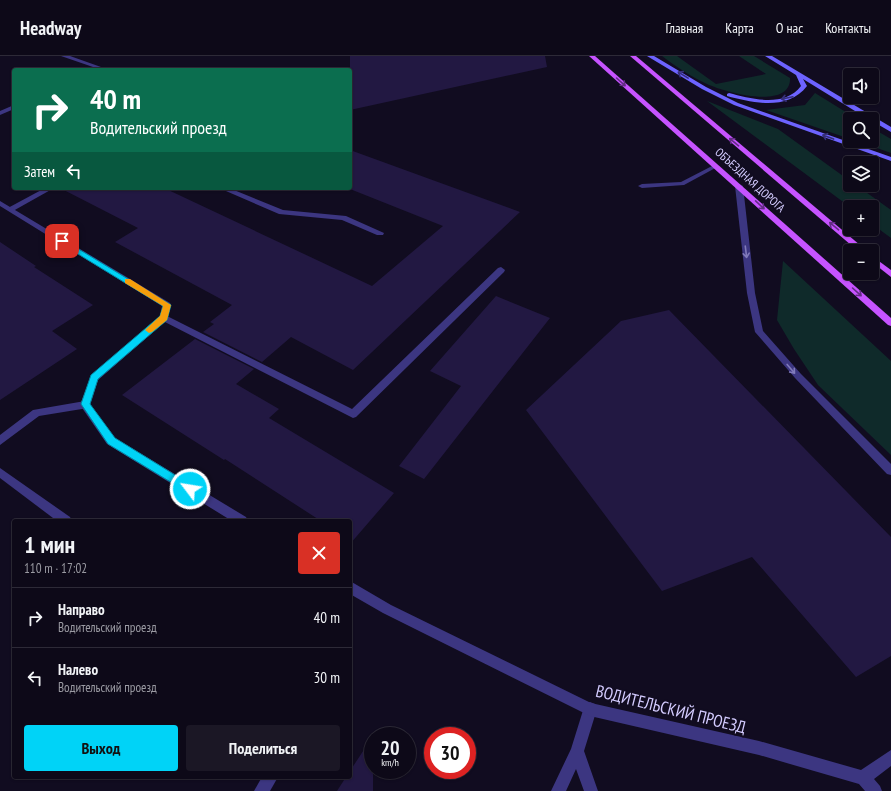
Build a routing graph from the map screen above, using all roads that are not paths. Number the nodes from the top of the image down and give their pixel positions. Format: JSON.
{"nodes":[{"id":1,"x":64,"y":56,"type":"edge"},
{"id":2,"x":592,"y":56,"type":"edge"},
{"id":3,"x":633,"y":56,"type":"edge"},
{"id":4,"x":650,"y":56,"type":"edge"},
{"id":5,"x":768,"y":56,"type":"edge"},
{"id":6,"x":96,"y":68,"type":"edge"},
{"id":7,"x":796,"y":73,"type":"junction"},
{"id":8,"x":704,"y":88,"type":"junction"},
{"id":9,"x":12,"y":108,"type":"edge"},
{"id":10,"x":0,"y":113,"type":"edge"},
{"id":11,"x":891,"y":130,"type":"edge"},
{"id":12,"x":891,"y":159,"type":"edge"},
{"id":13,"x":716,"y":166,"type":"junction"},
{"id":14,"x":642,"y":186,"type":"dead end"},
{"id":15,"x":739,"y":186,"type":"junction"},
{"id":16,"x":46,"y":190,"type":"edge"},
{"id":17,"x":227,"y":190,"type":"edge"},
{"id":18,"x":0,"y":203,"type":"edge"},
{"id":19,"x":10,"y":209,"type":"junction"},
{"id":20,"x":380,"y":233,"type":"dead end"},
{"id":21,"x":855,"y":244,"type":"edge"},
{"id":22,"x":879,"y":264,"type":"edge"},
{"id":23,"x":501,"y":270,"type":"dead end"},
{"id":24,"x":891,"y":274,"type":"edge"},
{"id":25,"x":164,"y":318,"type":"junction"},
{"id":26,"x":891,"y":323,"type":"edge"},
{"id":27,"x":85,"y":404,"type":"junction"},
{"id":28,"x":0,"y":441,"type":"edge"},
{"id":29,"x":891,"y":471,"type":"edge"},
{"id":30,"x":0,"y":472,"type":"edge"},
{"id":31,"x":63,"y":519,"type":"edge"},
{"id":32,"x":239,"y":519,"type":"edge"},
{"id":33,"x":352,"y":588,"type":"edge"},
{"id":34,"x":590,"y":709,"type":"junction"},
{"id":35,"x":577,"y":751,"type":"junction"},
{"id":36,"x":891,"y":757,"type":"edge"},
{"id":37,"x":863,"y":778,"type":"junction"},
{"id":38,"x":269,"y":779,"type":"edge"},
{"id":39,"x":261,"y":791,"type":"edge"},
{"id":40,"x":558,"y":791,"type":"edge"},
{"id":41,"x":591,"y":791,"type":"edge"},
{"id":42,"x":875,"y":791,"type":"edge"}],
"edges":[{"from":1,"to":6,"type":"street"},
{"from":2,"to":13,"type":"main road","name":"ОБЪЕЗДНАЯ ДОРОГА","one_way":true},
{"from":21,"to":3,"type":"main road","name":"ОБЪЕЗДНАЯ ДОРОГА","one_way":true},
{"from":8,"to":4,"type":"street","one_way":true},
{"from":5,"to":7,"type":"street"},
{"from":7,"to":8,"type":"street","one_way":true},
{"from":7,"to":11,"type":"street"},
{"from":12,"to":8,"type":"street","one_way":true},
{"from":9,"to":10,"type":"street"},
{"from":13,"to":14,"type":"street"},
{"from":13,"to":15,"type":"main road","name":"ОБЪЕЗДНАЯ ДОРОГА"},
{"from":15,"to":26,"type":"main road","name":"ОБЪЕЗДНАЯ ДОРОГА","one_way":true},
{"from":15,"to":29,"type":"street","one_way":true},
{"from":16,"to":19,"type":"street"},
{"from":17,"to":20,"type":"street"},
{"from":18,"to":19,"type":"street"},
{"from":19,"to":25,"type":"street"},
{"from":22,"to":24,"type":"main road"},
{"from":23,"to":25,"type":"street"},
{"from":25,"to":27,"type":"street"},
{"from":27,"to":28,"type":"street"},
{"from":27,"to":32,"type":"street"},
{"from":30,"to":31,"type":"street"},
{"from":33,"to":34,"type":"street","name":"ВОДИТЕЛЬСКИЙ ПРОЕЗД"},
{"from":34,"to":35,"type":"street"},
{"from":34,"to":37,"type":"street","name":"ВОДИТЕЛЬСКИЙ ПРОЕЗД"},
{"from":35,"to":40,"type":"street"},
{"from":35,"to":41,"type":"street"},
{"from":36,"to":37,"type":"street"},
{"from":37,"to":42,"type":"street"},
{"from":38,"to":39,"type":"street"}]}
